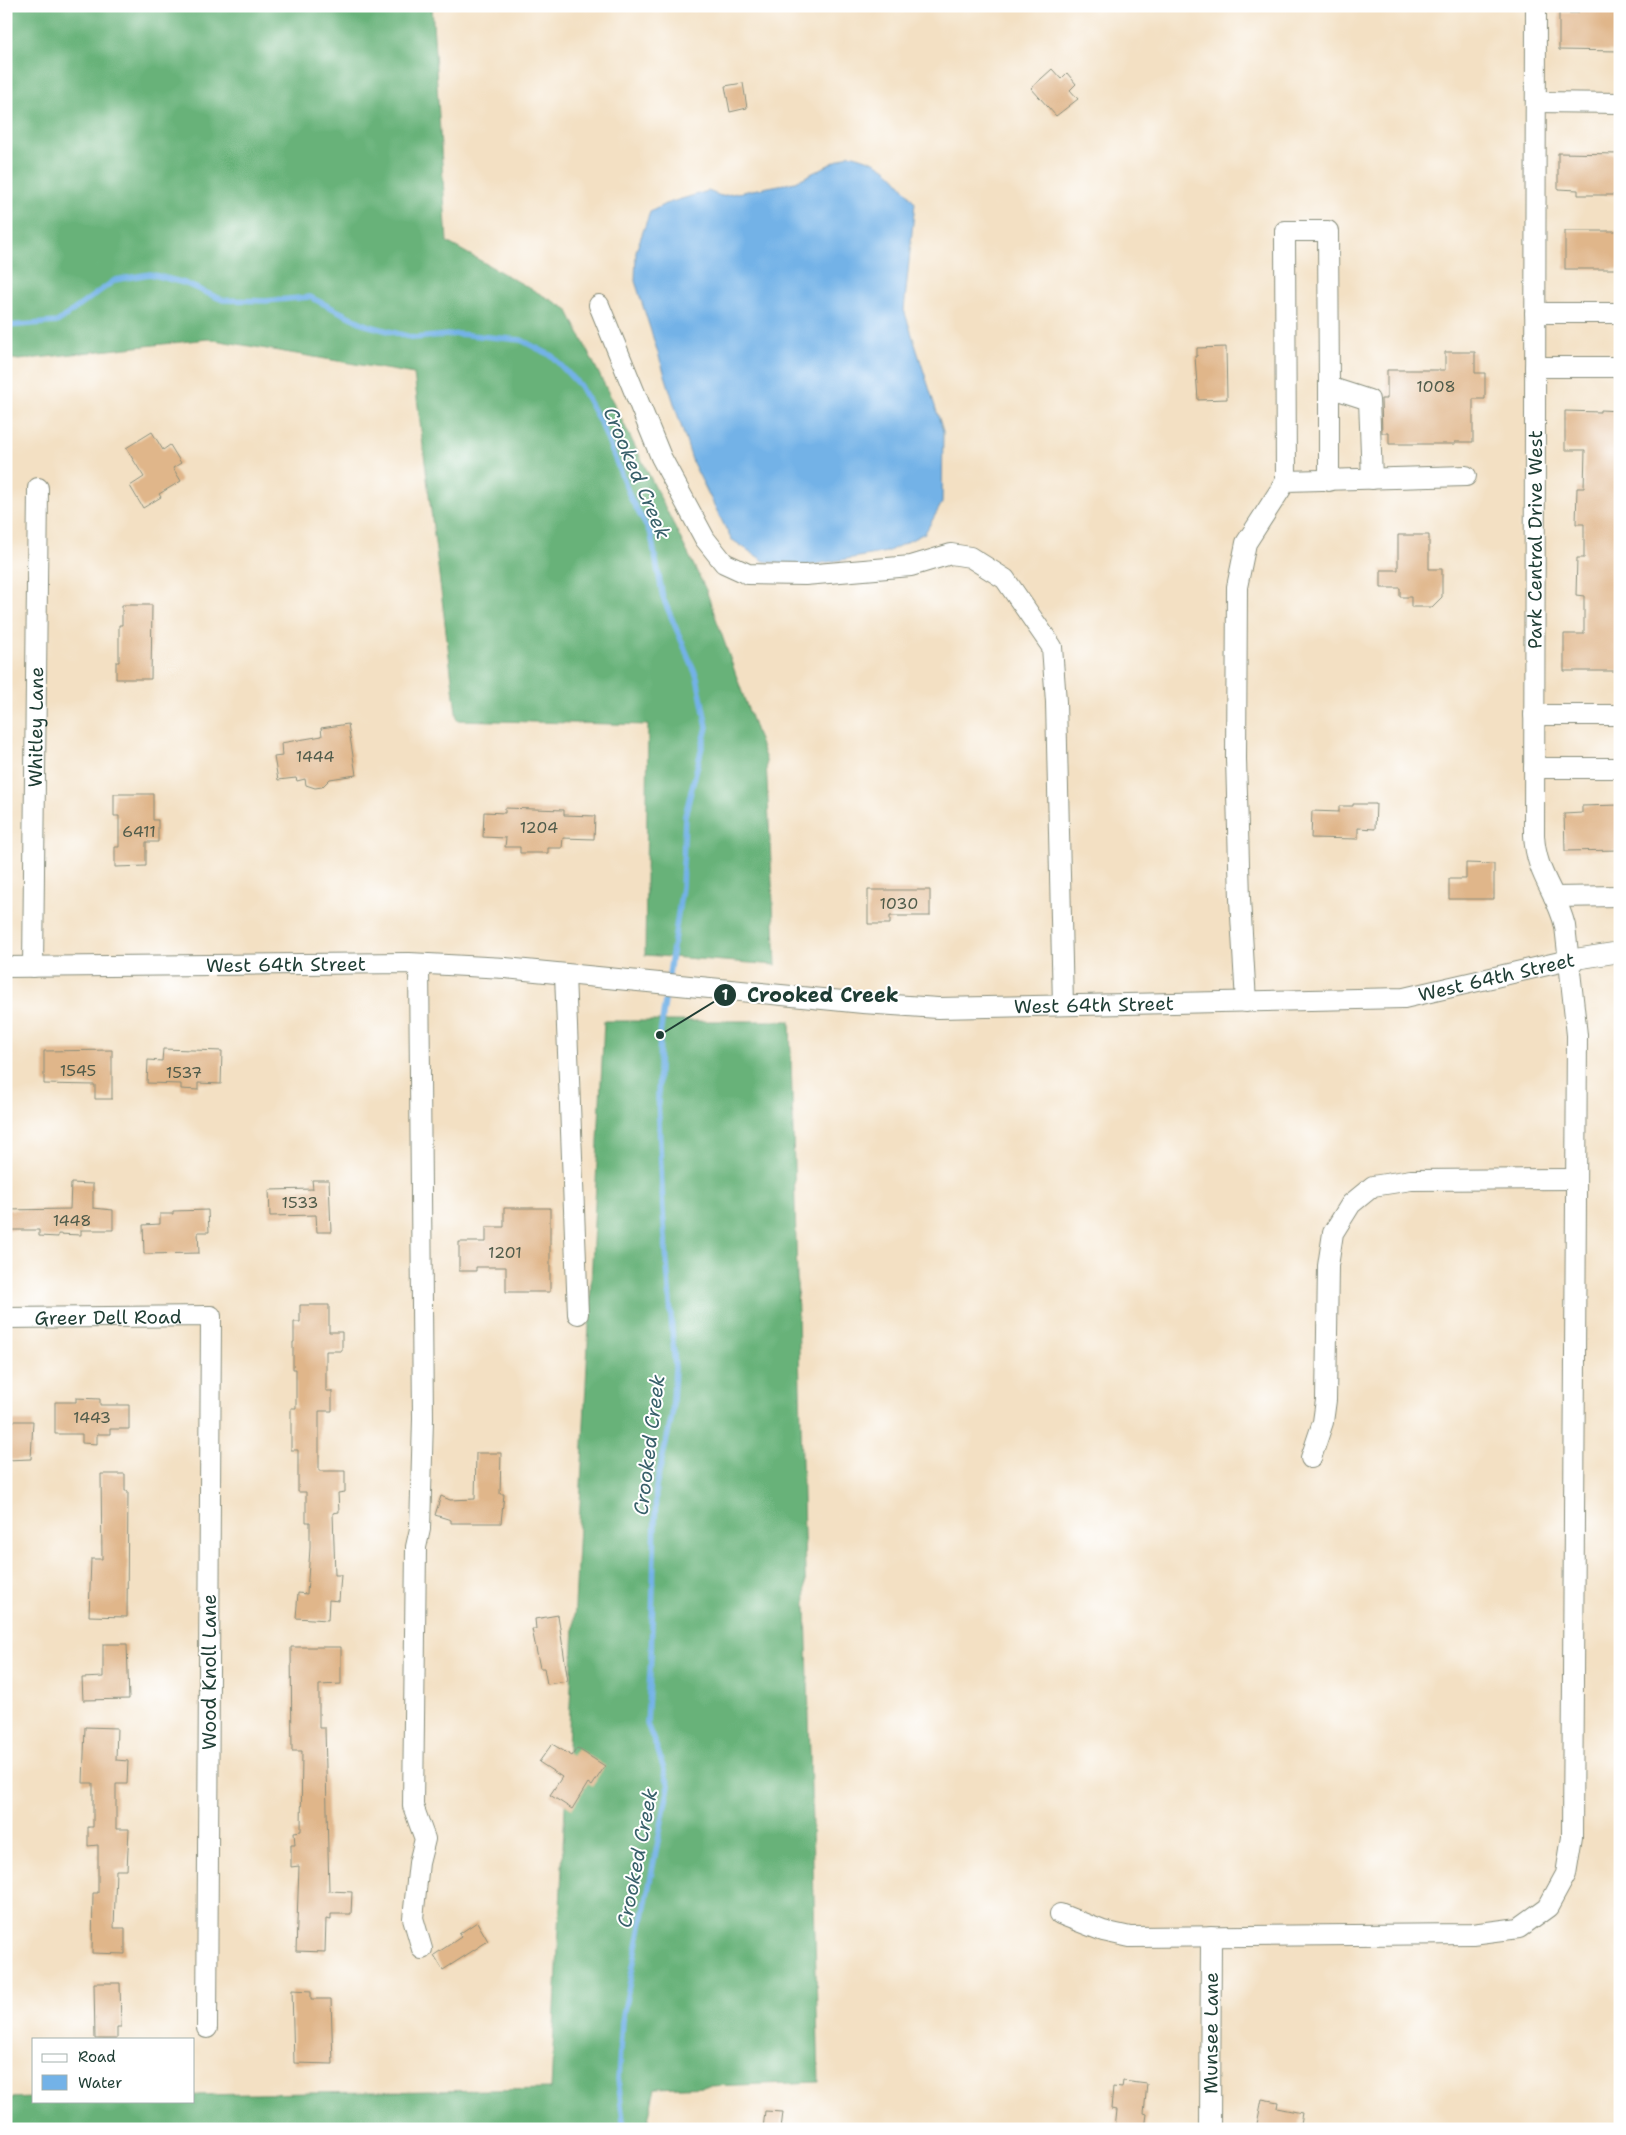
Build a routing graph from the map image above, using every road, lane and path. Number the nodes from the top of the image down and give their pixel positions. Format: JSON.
{"nodes":[{"id":1,"x":1536,"y":6,"type":"edge"},
{"id":2,"x":1536,"y":102,"type":"junction"},
{"id":3,"x":1620,"y":103,"type":"edge"},
{"id":4,"x":600,"y":305,"type":"dead end"},
{"id":5,"x":1535,"y":313,"type":"junction"},
{"id":6,"x":1620,"y":313,"type":"edge"},
{"id":7,"x":1535,"y":366,"type":"junction"},
{"id":8,"x":1620,"y":366,"type":"edge"},
{"id":9,"x":1329,"y":388,"type":"junction"},
{"id":10,"x":1466,"y":476,"type":"dead end"},
{"id":11,"x":1372,"y":479,"type":"junction"},
{"id":12,"x":1286,"y":480,"type":"junction"},
{"id":13,"x":1329,"y":480,"type":"junction"},
{"id":14,"x":38,"y":488,"type":"dead end"},
{"id":15,"x":1534,"y":715,"type":"junction"},
{"id":16,"x":1620,"y":715,"type":"edge"},
{"id":17,"x":1534,"y":768,"type":"junction"},
{"id":18,"x":1620,"y":768,"type":"edge"},
{"id":19,"x":1620,"y":896,"type":"edge"},
{"id":20,"x":1554,"y":897,"type":"junction"},
{"id":21,"x":1620,"y":952,"type":"edge"},
{"id":22,"x":1569,"y":960,"type":"junction"},
{"id":23,"x":419,"y":964,"type":"junction"},
{"id":24,"x":6,"y":967,"type":"edge"},
{"id":25,"x":34,"y":967,"type":"junction"},
{"id":26,"x":566,"y":974,"type":"junction"},
{"id":27,"x":1246,"y":1002,"type":"junction"},
{"id":28,"x":1063,"y":1005,"type":"junction"},
{"id":29,"x":1576,"y":1179,"type":"junction"},
{"id":30,"x":578,"y":1314,"type":"dead end"},
{"id":31,"x":212,"y":1316,"type":"joint"},
{"id":32,"x":6,"y":1318,"type":"edge"},
{"id":33,"x":1311,"y":1458,"type":"dead end"},
{"id":34,"x":1060,"y":1914,"type":"dead end"},
{"id":35,"x":1211,"y":1936,"type":"junction"},
{"id":36,"x":422,"y":1949,"type":"dead end"},
{"id":37,"x":207,"y":2028,"type":"dead end"},
{"id":38,"x":1210,"y":2129,"type":"edge"}],
"edges":[{"from":1,"to":2,"type":"street","name":"Park Central Drive West"},
{"from":2,"to":3,"type":"street"},
{"from":2,"to":5,"type":"street","name":"Park Central Drive West"},
{"from":4,"to":28,"type":"street"},
{"from":5,"to":6,"type":"street"},
{"from":5,"to":7,"type":"street","name":"Park Central Drive West"},
{"from":7,"to":8,"type":"street"},
{"from":7,"to":15,"type":"street","name":"Park Central Drive West"},
{"from":9,"to":11,"type":"street"},
{"from":9,"to":12,"type":"street"},
{"from":9,"to":13,"type":"street"},
{"from":10,"to":11,"type":"street"},
{"from":11,"to":13,"type":"street"},
{"from":12,"to":13,"type":"street"},
{"from":12,"to":27,"type":"street"},
{"from":14,"to":25,"type":"street","name":"Whitley Lane"},
{"from":15,"to":16,"type":"street"},
{"from":15,"to":17,"type":"street","name":"Park Central Drive West"},
{"from":17,"to":18,"type":"street"},
{"from":17,"to":20,"type":"street","name":"Park Central Drive West"},
{"from":19,"to":20,"type":"street"},
{"from":20,"to":22,"type":"street","name":"Park Central Drive West"},
{"from":21,"to":22,"type":"street","name":"West 64th Street"},
{"from":22,"to":27,"type":"street","name":"West 64th Street"},
{"from":22,"to":29,"type":"street","name":"Park Central Drive West"},
{"from":23,"to":25,"type":"street","name":"West 64th Street"},
{"from":23,"to":26,"type":"street","name":"West 64th Street"},
{"from":23,"to":36,"type":"street"},
{"from":24,"to":25,"type":"street","name":"West 64th Street"},
{"from":26,"to":28,"type":"street","name":"West 64th Street"},
{"from":26,"to":30,"type":"street"},
{"from":27,"to":28,"type":"street","name":"West 64th Street"},
{"from":29,"to":33,"type":"street"},
{"from":29,"to":35,"type":"street","name":"Park Central Drive West"},
{"from":31,"to":32,"type":"street","name":"Greer Dell Road"},
{"from":31,"to":37,"type":"street","name":"Wood Knoll Lane"},
{"from":34,"to":35,"type":"street","name":"Park Central Drive West"},
{"from":35,"to":38,"type":"street","name":"Munsee Lane"}]}
